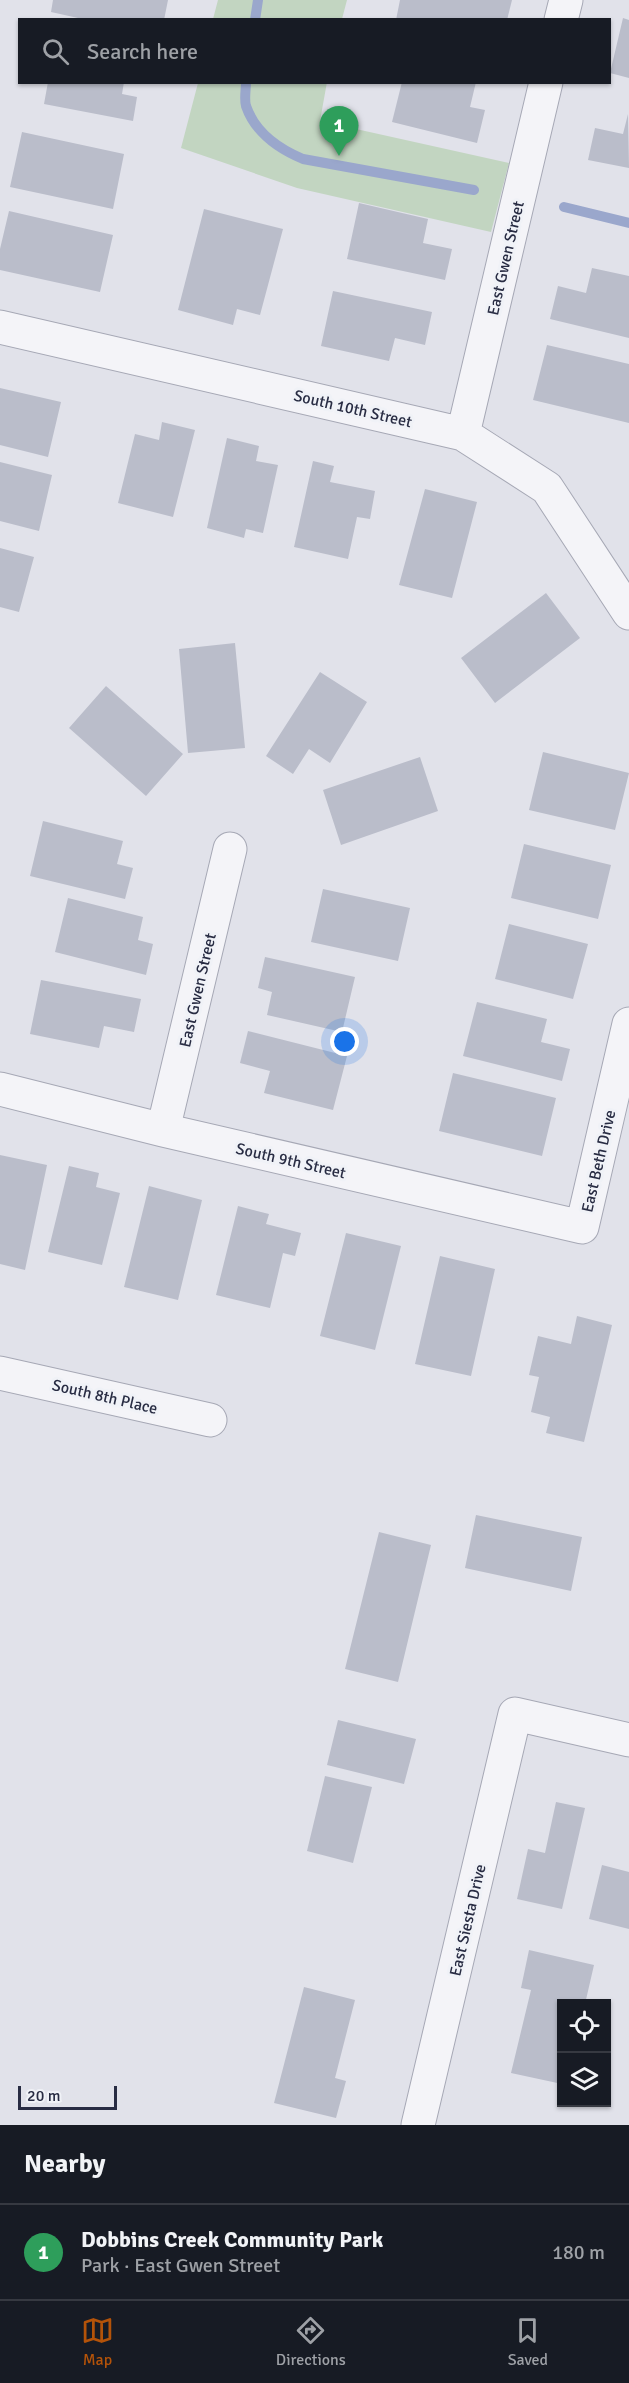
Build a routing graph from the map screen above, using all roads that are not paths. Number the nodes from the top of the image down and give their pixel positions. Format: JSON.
{"nodes":[{"id":1,"x":566,"y":0,"type":"edge"},
{"id":2,"x":562,"y":18,"type":"edge"},
{"id":3,"x":546,"y":84,"type":"edge"},
{"id":4,"x":0,"y":327,"type":"edge"},
{"id":5,"x":463,"y":434,"type":"junction"},
{"id":6,"x":629,"y":613,"type":"edge"},
{"id":7,"x":230,"y":849,"type":"dead end"},
{"id":8,"x":629,"y":1024,"type":"edge"},
{"id":9,"x":0,"y":1089,"type":"edge"},
{"id":10,"x":163,"y":1130,"type":"junction"},
{"id":11,"x":582,"y":1227,"type":"joint"},
{"id":12,"x":0,"y":1373,"type":"edge"},
{"id":13,"x":210,"y":1420,"type":"dead end"},
{"id":14,"x":629,"y":1740,"type":"edge"},
{"id":15,"x":418,"y":2125,"type":"edge"}],
"edges":[{"from":1,"to":2,"type":"street"},
{"from":3,"to":5,"type":"street","name":"East Gwen Street"},
{"from":4,"to":5,"type":"street","name":"South 10th Street"},
{"from":5,"to":6,"type":"street","name":"South 10th Street"},
{"from":7,"to":10,"type":"street","name":"East Gwen Street"},
{"from":8,"to":11,"type":"street","name":"East Beth Drive"},
{"from":9,"to":10,"type":"street","name":"South 9th Street"},
{"from":10,"to":11,"type":"street","name":"South 9th Street"},
{"from":12,"to":13,"type":"street","name":"South 8th Place"},
{"from":14,"to":15,"type":"street","name":"East Siesta Drive"}]}
